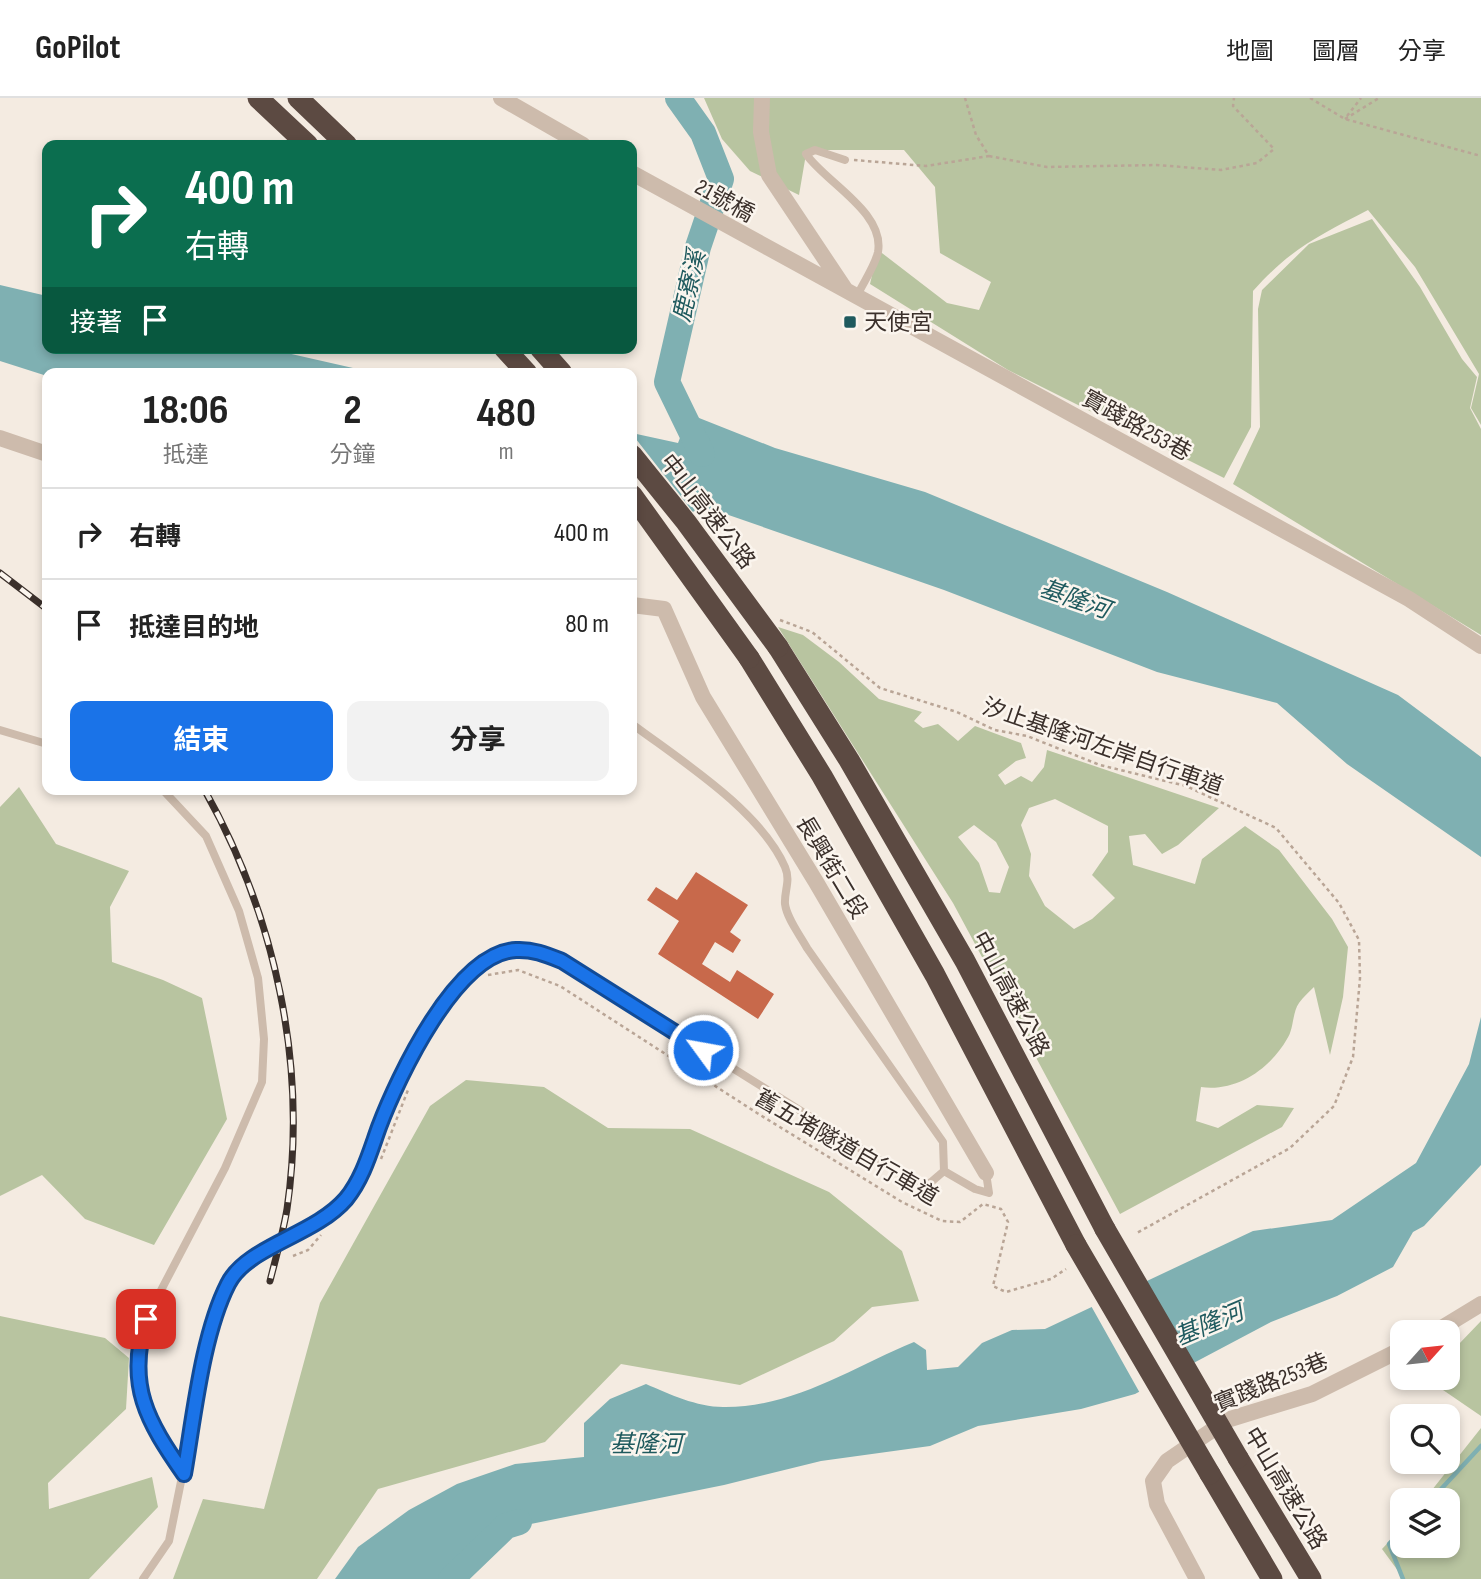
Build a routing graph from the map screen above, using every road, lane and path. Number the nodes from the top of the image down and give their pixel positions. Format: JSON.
{"nodes":[{"id":1,"x":258,"y":98,"type":"edge"},
{"id":2,"x":298,"y":98,"type":"edge"},
{"id":3,"x":501,"y":98,"type":"edge"},
{"id":4,"x":762,"y":98,"type":"edge"},
{"id":5,"x":965,"y":98,"type":"edge"},
{"id":6,"x":1234,"y":98,"type":"edge"},
{"id":7,"x":1310,"y":98,"type":"edge"},
{"id":8,"x":1361,"y":98,"type":"edge"},
{"id":9,"x":1379,"y":98,"type":"edge"},
{"id":10,"x":1345,"y":119,"type":"junction"},
{"id":11,"x":304,"y":140,"type":"edge"},
{"id":12,"x":342,"y":140,"type":"edge"},
{"id":13,"x":574,"y":140,"type":"edge"},
{"id":14,"x":989,"y":156,"type":"junction"},
{"id":15,"x":1481,"y":156,"type":"edge"},
{"id":16,"x":845,"y":160,"type":"joint"},
{"id":17,"x":637,"y":176,"type":"edge"},
{"id":18,"x":767,"y":250,"type":"joint"},
{"id":19,"x":820,"y":251,"type":"junction"},
{"id":20,"x":799,"y":266,"type":"junction"},
{"id":21,"x":851,"y":293,"type":"junction"},
{"id":22,"x":510,"y":354,"type":"edge"},
{"id":23,"x":545,"y":354,"type":"edge"},
{"id":24,"x":522,"y":368,"type":"edge"},
{"id":25,"x":558,"y":368,"type":"edge"},
{"id":26,"x":0,"y":438,"type":"edge"},
{"id":27,"x":42,"y":452,"type":"edge"},
{"id":28,"x":637,"y":461,"type":"edge"},
{"id":29,"x":637,"y":502,"type":"edge"},
{"id":30,"x":637,"y":606,"type":"edge"},
{"id":31,"x":774,"y":617,"type":"dead end"},
{"id":32,"x":1481,"y":646,"type":"edge"},
{"id":33,"x":637,"y":728,"type":"edge"},
{"id":34,"x":0,"y":730,"type":"edge"},
{"id":35,"x":42,"y":743,"type":"edge"},
{"id":36,"x":168,"y":795,"type":"edge"},
{"id":37,"x":485,"y":976,"type":"dead end"},
{"id":38,"x":410,"y":1085,"type":"dead end"},
{"id":39,"x":380,"y":1161,"type":"dead end"},
{"id":40,"x":944,"y":1171,"type":"junction"},
{"id":41,"x":986,"y":1173,"type":"joint"},
{"id":42,"x":325,"y":1230,"type":"dead end"},
{"id":43,"x":1135,"y":1234,"type":"dead end"},
{"id":44,"x":293,"y":1256,"type":"dead end"},
{"id":45,"x":1066,"y":1269,"type":"dead end"},
{"id":46,"x":1480,"y":1305,"type":"edge"},
{"id":47,"x":1455,"y":1320,"type":"edge"},
{"id":48,"x":1390,"y":1355,"type":"edge"},
{"id":49,"x":184,"y":1474,"type":"junction"},
{"id":50,"x":143,"y":1579,"type":"edge"},
{"id":51,"x":1197,"y":1579,"type":"edge"},
{"id":52,"x":1271,"y":1579,"type":"edge"},
{"id":53,"x":1311,"y":1579,"type":"edge"}],
"edges":[{"from":1,"to":11,"type":"highway"},
{"from":2,"to":12,"type":"highway"},
{"from":3,"to":13,"type":"street"},
{"from":4,"to":19,"type":"street"},
{"from":5,"to":14,"type":"path"},
{"from":6,"to":14,"type":"path"},
{"from":7,"to":10,"type":"path"},
{"from":8,"to":10,"type":"path"},
{"from":9,"to":10,"type":"path"},
{"from":10,"to":15,"type":"path"},
{"from":14,"to":16,"type":"path"},
{"from":16,"to":21,"type":"lane"},
{"from":17,"to":18,"type":"street","name":"21號橋"},
{"from":18,"to":20,"type":"street","name":"實踐路253巷"},
{"from":19,"to":20,"type":"street"},
{"from":19,"to":21,"type":"street"},
{"from":20,"to":21,"type":"street","name":"實踐路253巷"},
{"from":21,"to":32,"type":"street","name":"實踐路253巷"},
{"from":22,"to":24,"type":"highway"},
{"from":23,"to":25,"type":"highway"},
{"from":26,"to":27,"type":"street"},
{"from":28,"to":53,"type":"highway","name":"中山高速公路","bridge":true},
{"from":29,"to":52,"type":"highway","bridge":true},
{"from":30,"to":41,"type":"street","name":"長興街二段"},
{"from":31,"to":43,"type":"path","name":"汐止基隆河左岸自行車道"},
{"from":33,"to":40,"type":"lane"},
{"from":34,"to":35,"type":"lane"},
{"from":36,"to":49,"type":"lane"},
{"from":37,"to":45,"type":"path","name":"舊五堵隧道自行車道"},
{"from":38,"to":39,"type":"path"},
{"from":40,"to":41,"type":"lane"},
{"from":40,"to":49,"type":"lane","bridge":true},
{"from":42,"to":44,"type":"path"},
{"from":46,"to":47,"type":"street"},
{"from":48,"to":51,"type":"street","name":"實踐路253巷"},
{"from":49,"to":50,"type":"lane"}]}
